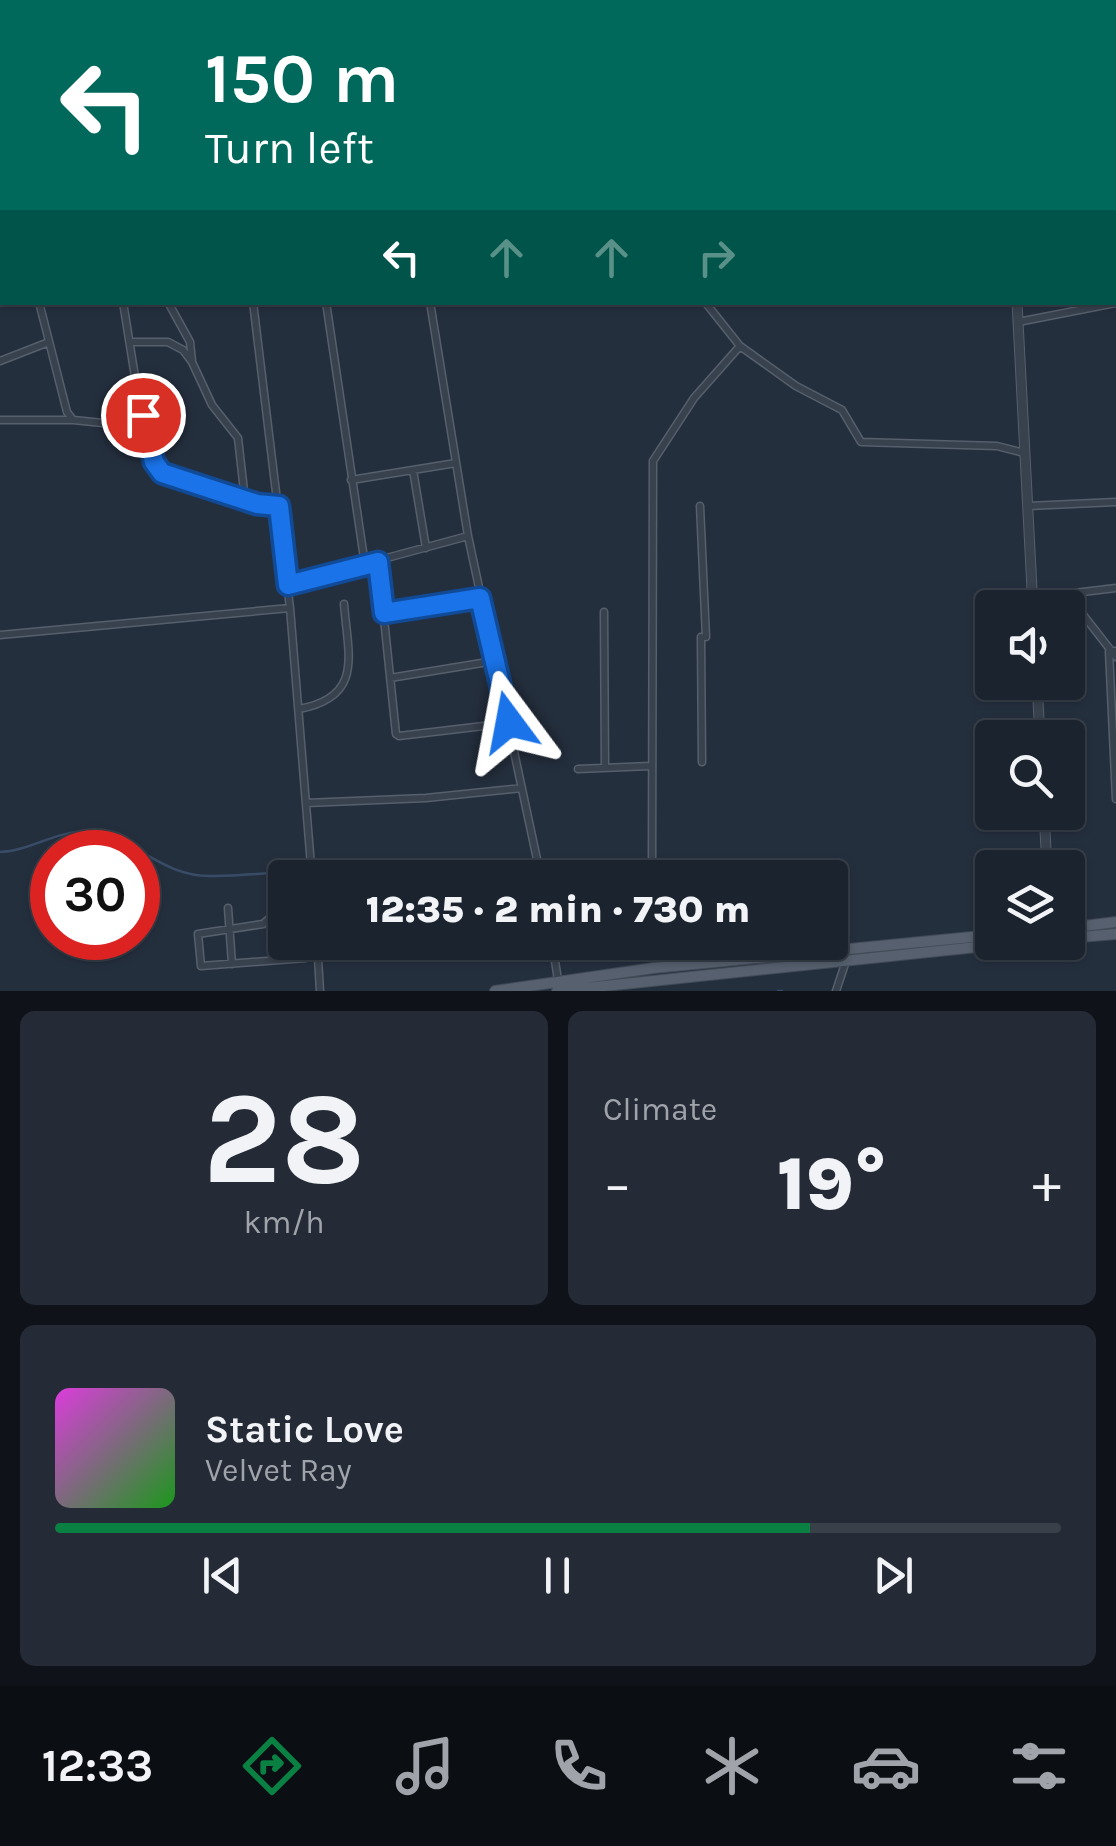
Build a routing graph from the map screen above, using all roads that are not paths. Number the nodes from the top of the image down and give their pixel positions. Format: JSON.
{"nodes":[{"id":1,"x":41,"y":305,"type":"edge"},
{"id":2,"x":124,"y":305,"type":"edge"},
{"id":3,"x":170,"y":305,"type":"edge"},
{"id":4,"x":253,"y":305,"type":"edge"},
{"id":5,"x":326,"y":305,"type":"edge"},
{"id":6,"x":430,"y":305,"type":"edge"},
{"id":7,"x":707,"y":305,"type":"edge"},
{"id":8,"x":1017,"y":305,"type":"edge"},
{"id":9,"x":1106,"y":305,"type":"edge"},
{"id":10,"x":1018,"y":322,"type":"junction"},
{"id":11,"x":49,"y":342,"type":"junction"},
{"id":12,"x":131,"y":342,"type":"junction"},
{"id":13,"x":740,"y":346,"type":"junction"},
{"id":14,"x":0,"y":361,"type":"edge"},
{"id":15,"x":192,"y":362,"type":"junction"},
{"id":16,"x":0,"y":420,"type":"edge"},
{"id":17,"x":72,"y":420,"type":"junction"},
{"id":18,"x":143,"y":427,"type":"junction"},
{"id":19,"x":1024,"y":453,"type":"junction"},
{"id":20,"x":456,"y":463,"type":"junction"},
{"id":21,"x":413,"y":470,"type":"junction"},
{"id":22,"x":351,"y":480,"type":"junction"},
{"id":23,"x":245,"y":500,"type":"junction"},
{"id":24,"x":1116,"y":502,"type":"edge"},
{"id":25,"x":279,"y":506,"type":"junction"},
{"id":26,"x":700,"y":506,"type":"dead end"},
{"id":27,"x":1027,"y":506,"type":"junction"},
{"id":28,"x":468,"y":536,"type":"junction"},
{"id":29,"x":426,"y":548,"type":"junction"},
{"id":30,"x":378,"y":562,"type":"junction"},
{"id":31,"x":364,"y":565,"type":"junction"},
{"id":32,"x":288,"y":585,"type":"junction"},
{"id":33,"x":1116,"y":588,"type":"edge"},
{"id":34,"x":1031,"y":590,"type":"edge"},
{"id":35,"x":1085,"y":592,"type":"edge"},
{"id":36,"x":480,"y":598,"type":"junction"},
{"id":37,"x":344,"y":604,"type":"dead end"},
{"id":38,"x":290,"y":608,"type":"junction"},
{"id":39,"x":604,"y":612,"type":"dead end"},
{"id":40,"x":384,"y":613,"type":"junction"},
{"id":41,"x":1085,"y":617,"type":"edge"},
{"id":42,"x":0,"y":635,"type":"edge"},
{"id":43,"x":1114,"y":653,"type":"edge"},
{"id":44,"x":494,"y":660,"type":"junction"},
{"id":45,"x":390,"y":678,"type":"junction"},
{"id":46,"x":299,"y":710,"type":"junction"},
{"id":47,"x":509,"y":722,"type":"junction"},
{"id":48,"x":702,"y":762,"type":"dead end"},
{"id":49,"x":650,"y":766,"type":"junction"},
{"id":50,"x":606,"y":768,"type":"junction"},
{"id":51,"x":578,"y":769,"type":"dead end"},
{"id":52,"x":522,"y":788,"type":"junction"},
{"id":53,"x":1116,"y":799,"type":"edge"},
{"id":54,"x":306,"y":802,"type":"junction"},
{"id":55,"x":311,"y":860,"type":"edge"},
{"id":56,"x":537,"y":860,"type":"edge"},
{"id":57,"x":652,"y":860,"type":"edge"},
{"id":58,"x":228,"y":908,"type":"dead end"},
{"id":59,"x":268,"y":919,"type":"edge"},
{"id":60,"x":1116,"y":922,"type":"edge"},
{"id":61,"x":1085,"y":926,"type":"edge"},
{"id":62,"x":230,"y":929,"type":"junction"},
{"id":63,"x":1116,"y":934,"type":"edge"},
{"id":64,"x":975,"y":937,"type":"edge"},
{"id":65,"x":1085,"y":937,"type":"edge"},
{"id":66,"x":975,"y":947,"type":"edge"},
{"id":67,"x":279,"y":960,"type":"edge"},
{"id":68,"x":317,"y":960,"type":"edge"},
{"id":69,"x":554,"y":960,"type":"edge"},
{"id":70,"x":663,"y":960,"type":"edge"},
{"id":71,"x":846,"y":961,"type":"junction"},
{"id":72,"x":232,"y":964,"type":"junction"},
{"id":73,"x":664,"y":972,"type":"junction"},
{"id":74,"x":557,"y":986,"type":"edge"},
{"id":75,"x":592,"y":988,"type":"edge"},
{"id":76,"x":836,"y":988,"type":"edge"},
{"id":77,"x":320,"y":991,"type":"edge"},
{"id":78,"x":496,"y":991,"type":"edge"}],
"edges":[{"from":1,"to":11,"type":"street"},
{"from":2,"to":12,"type":"street"},
{"from":3,"to":15,"type":"street"},
{"from":4,"to":25,"type":"street"},
{"from":5,"to":22,"type":"street"},
{"from":6,"to":20,"type":"street"},
{"from":7,"to":13,"type":"street"},
{"from":8,"to":10,"type":"street"},
{"from":9,"to":10,"type":"street"},
{"from":10,"to":19,"type":"street"},
{"from":11,"to":14,"type":"street"},
{"from":11,"to":17,"type":"street"},
{"from":12,"to":15,"type":"street"},
{"from":12,"to":18,"type":"street"},
{"from":13,"to":19,"type":"street"},
{"from":13,"to":49,"type":"street"},
{"from":15,"to":23,"type":"street"},
{"from":16,"to":17,"type":"street"},
{"from":17,"to":18,"type":"street"},
{"from":18,"to":23,"type":"street"},
{"from":19,"to":27,"type":"street"},
{"from":20,"to":21,"type":"street"},
{"from":20,"to":28,"type":"street"},
{"from":21,"to":22,"type":"street"},
{"from":21,"to":29,"type":"street"},
{"from":22,"to":31,"type":"street"},
{"from":23,"to":25,"type":"street"},
{"from":24,"to":27,"type":"street"},
{"from":25,"to":32,"type":"street"},
{"from":26,"to":48,"type":"street"},
{"from":27,"to":34,"type":"street"},
{"from":28,"to":29,"type":"street"},
{"from":28,"to":36,"type":"street"},
{"from":29,"to":30,"type":"street"},
{"from":30,"to":31,"type":"street"},
{"from":30,"to":40,"type":"street"},
{"from":31,"to":32,"type":"street"},
{"from":32,"to":38,"type":"street"},
{"from":33,"to":35,"type":"street"},
{"from":36,"to":40,"type":"street"},
{"from":36,"to":44,"type":"street"},
{"from":37,"to":46,"type":"street"},
{"from":38,"to":42,"type":"street"},
{"from":38,"to":46,"type":"street"},
{"from":39,"to":50,"type":"street"},
{"from":40,"to":45,"type":"street"},
{"from":41,"to":43,"type":"street"},
{"from":43,"to":53,"type":"street"},
{"from":44,"to":45,"type":"street"},
{"from":44,"to":47,"type":"street"},
{"from":45,"to":47,"type":"street"},
{"from":46,"to":54,"type":"street"},
{"from":47,"to":52,"type":"street"},
{"from":49,"to":50,"type":"street"},
{"from":49,"to":57,"type":"street"},
{"from":50,"to":51,"type":"street"},
{"from":52,"to":54,"type":"street"},
{"from":52,"to":56,"type":"street"},
{"from":54,"to":55,"type":"street"},
{"from":58,"to":62,"type":"street"},
{"from":59,"to":62,"type":"street"},
{"from":60,"to":61,"type":"main road"},
{"from":62,"to":72,"type":"street"},
{"from":62,"to":72,"type":"street"},
{"from":63,"to":65,"type":"main road"},
{"from":64,"to":73,"type":"main road"},
{"from":66,"to":71,"type":"main road"},
{"from":67,"to":72,"type":"street"},
{"from":68,"to":77,"type":"street"},
{"from":69,"to":74,"type":"street"},
{"from":70,"to":73,"type":"street"},
{"from":71,"to":73,"type":"main road"},
{"from":71,"to":76,"type":"street"},
{"from":73,"to":74,"type":"main road"},
{"from":73,"to":75,"type":"main road"},
{"from":74,"to":75,"type":"main road"},
{"from":74,"to":78,"type":"main road"}]}
